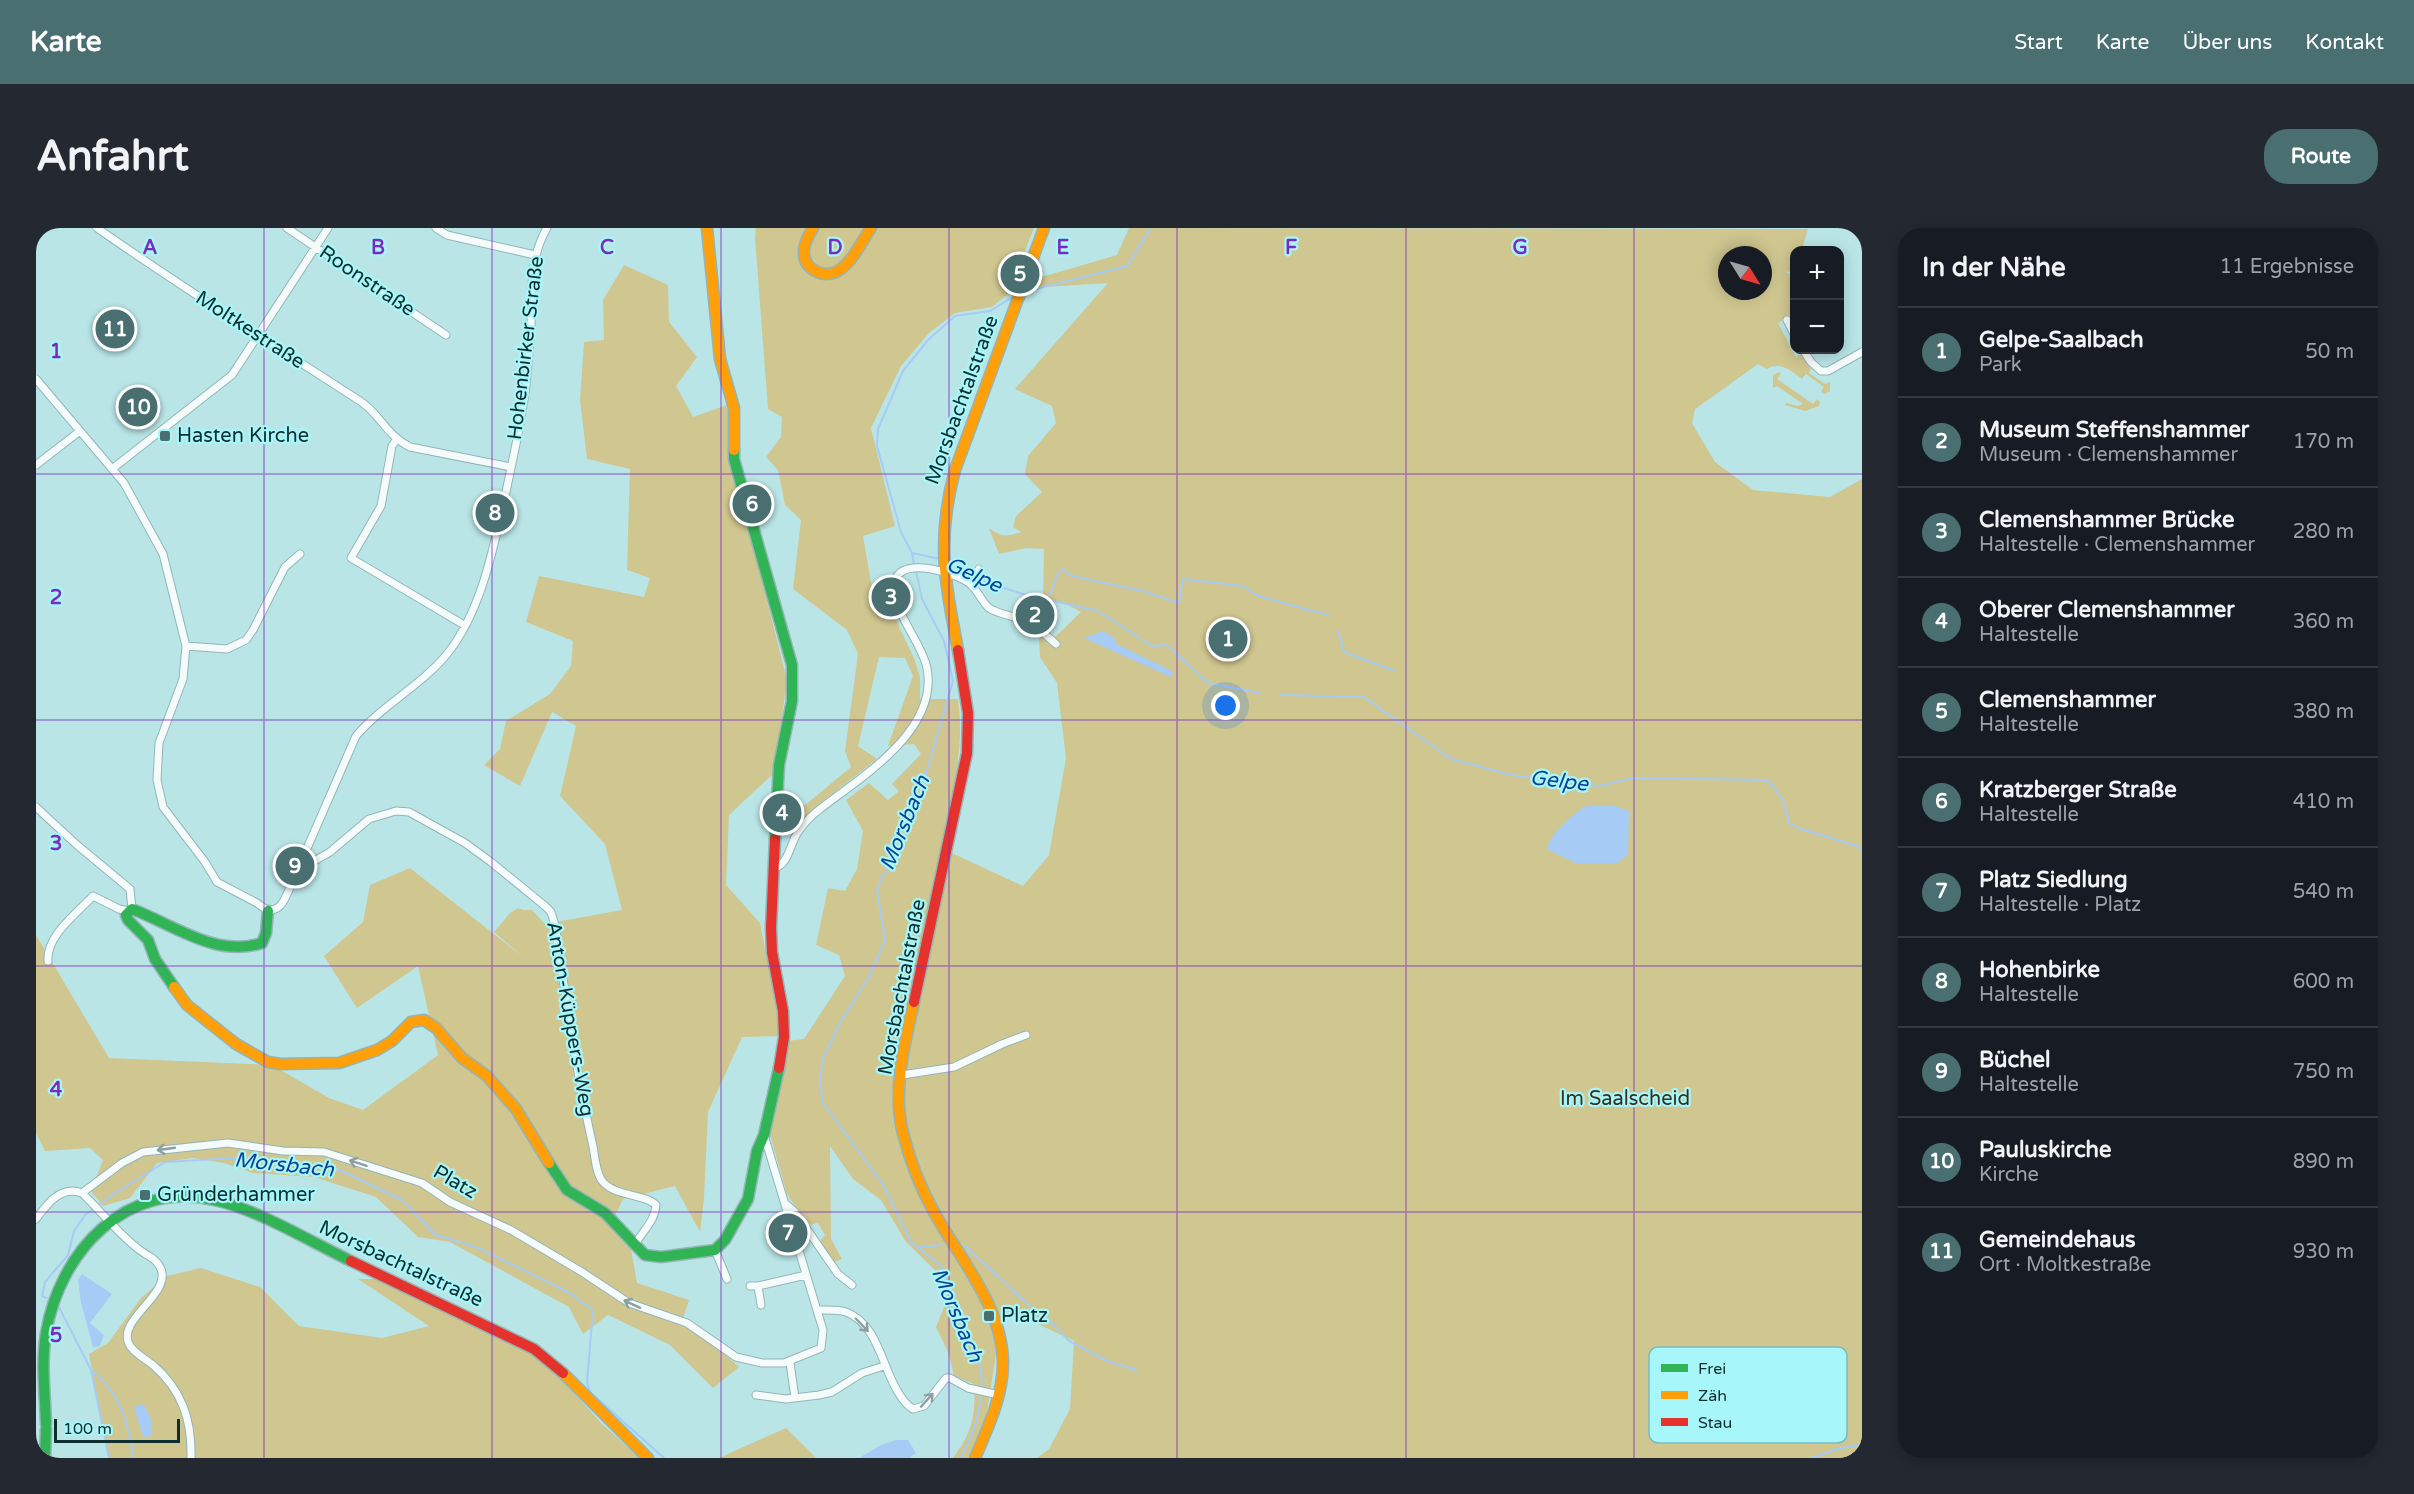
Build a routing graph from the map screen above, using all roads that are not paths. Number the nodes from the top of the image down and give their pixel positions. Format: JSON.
{"nodes":[{"id":1,"x":97,"y":228,"type":"edge"},
{"id":2,"x":287,"y":228,"type":"edge"},
{"id":3,"x":328,"y":228,"type":"edge"},
{"id":4,"x":436,"y":228,"type":"edge"},
{"id":5,"x":547,"y":228,"type":"edge"},
{"id":6,"x":707,"y":228,"type":"edge"},
{"id":7,"x":813,"y":228,"type":"edge"},
{"id":8,"x":871,"y":228,"type":"edge"},
{"id":9,"x":1044,"y":228,"type":"edge"},
{"id":10,"x":1860,"y":228,"type":"edge"},
{"id":11,"x":1862,"y":233,"type":"edge"},
{"id":12,"x":316,"y":248,"type":"junction"},
{"id":13,"x":535,"y":255,"type":"junction"},
{"id":14,"x":1787,"y":320,"type":"dead end"},
{"id":15,"x":1790,"y":326,"type":"edge"},
{"id":16,"x":259,"y":335,"type":"junction"},
{"id":17,"x":446,"y":335,"type":"dead end"},
{"id":18,"x":1862,"y":352,"type":"edge"},
{"id":19,"x":1806,"y":354,"type":"edge"},
{"id":20,"x":36,"y":379,"type":"edge"},
{"id":21,"x":80,"y":431,"type":"junction"},
{"id":22,"x":396,"y":440,"type":"junction"},
{"id":23,"x":36,"y":465,"type":"edge"},
{"id":24,"x":511,"y":467,"type":"junction"},
{"id":25,"x":112,"y":469,"type":"junction"},
{"id":26,"x":300,"y":554,"type":"dead end"},
{"id":27,"x":940,"y":564,"type":"junction"},
{"id":28,"x":978,"y":571,"type":"dead end"},
{"id":29,"x":970,"y":584,"type":"junction"},
{"id":30,"x":464,"y":625,"type":"junction"},
{"id":31,"x":1056,"y":644,"type":"dead end"},
{"id":32,"x":186,"y":646,"type":"junction"},
{"id":33,"x":36,"y":807,"type":"edge"},
{"id":34,"x":774,"y":868,"type":"junction"},
{"id":35,"x":295,"y":872,"type":"junction"},
{"id":36,"x":131,"y":910,"type":"junction"},
{"id":37,"x":268,"y":911,"type":"junction"},
{"id":38,"x":48,"y":962,"type":"dead end"},
{"id":39,"x":1026,"y":1035,"type":"dead end"},
{"id":40,"x":902,"y":1076,"type":"junction"},
{"id":41,"x":764,"y":1135,"type":"junction"},
{"id":42,"x":82,"y":1193,"type":"junction"},
{"id":43,"x":786,"y":1204,"type":"junction"},
{"id":44,"x":36,"y":1219,"type":"edge"},
{"id":45,"x":109,"y":1220,"type":"junction"},
{"id":46,"x":635,"y":1245,"type":"junction"},
{"id":47,"x":714,"y":1250,"type":"junction"},
{"id":48,"x":806,"y":1275,"type":"junction"},
{"id":49,"x":727,"y":1279,"type":"dead end"},
{"id":50,"x":852,"y":1285,"type":"dead end"},
{"id":51,"x":762,"y":1305,"type":"dead end"},
{"id":52,"x":819,"y":1310,"type":"junction"},
{"id":53,"x":790,"y":1363,"type":"junction"},
{"id":54,"x":884,"y":1366,"type":"junction"},
{"id":55,"x":756,"y":1395,"type":"dead end"},
{"id":56,"x":999,"y":1395,"type":"junction"},
{"id":57,"x":795,"y":1398,"type":"junction"},
{"id":58,"x":45,"y":1458,"type":"edge"},
{"id":59,"x":191,"y":1458,"type":"edge"},
{"id":60,"x":648,"y":1458,"type":"edge"},
{"id":61,"x":975,"y":1458,"type":"edge"}],
"edges":[{"from":1,"to":16,"type":"street","name":"Moltkestraße"},
{"from":2,"to":12,"type":"street","name":"Roonstraße"},
{"from":3,"to":12,"type":"street"},
{"from":4,"to":13,"type":"street"},
{"from":5,"to":13,"type":"street","name":"Hohenbirker Straße"},
{"from":6,"to":34,"type":"main road"},
{"from":7,"to":8,"type":"main road"},
{"from":9,"to":27,"type":"main road","name":"Morsbachtalstraße"},
{"from":10,"to":11,"type":"street"},
{"from":12,"to":16,"type":"street"},
{"from":12,"to":17,"type":"street","name":"Roonstraße"},
{"from":13,"to":24,"type":"street","name":"Hohenbirker Straße"},
{"from":14,"to":15,"type":"street"},
{"from":16,"to":22,"type":"street","name":"Moltkestraße"},
{"from":16,"to":25,"type":"street"},
{"from":18,"to":19,"type":"street"},
{"from":20,"to":21,"type":"street"},
{"from":21,"to":23,"type":"street"},
{"from":21,"to":25,"type":"street"},
{"from":22,"to":24,"type":"street"},
{"from":22,"to":30,"type":"street"},
{"from":24,"to":30,"type":"street","name":"Hohenbirker Straße"},
{"from":25,"to":32,"type":"street"},
{"from":26,"to":32,"type":"street"},
{"from":27,"to":29,"type":"street"},
{"from":27,"to":34,"type":"street"},
{"from":27,"to":40,"type":"main road","name":"Morsbachtalstraße"},
{"from":28,"to":29,"type":"street"},
{"from":29,"to":31,"type":"street"},
{"from":30,"to":35,"type":"street","name":"Hohenbirker Straße"},
{"from":32,"to":37,"type":"street"},
{"from":33,"to":36,"type":"street"},
{"from":34,"to":41,"type":"main road"},
{"from":35,"to":37,"type":"street","name":"Hohenbirker Straße"},
{"from":35,"to":46,"type":"street","name":"Anton-Küppers-Weg"},
{"from":36,"to":37,"type":"main road"},
{"from":36,"to":38,"type":"street"},
{"from":36,"to":46,"type":"main road"},
{"from":39,"to":40,"type":"street"},
{"from":40,"to":56,"type":"main road","name":"Morsbachtalstraße"},
{"from":41,"to":43,"type":"street","name":"Platz"},
{"from":41,"to":47,"type":"main road"},
{"from":42,"to":44,"type":"street"},
{"from":42,"to":45,"type":"street"},
{"from":53,"to":42,"type":"street","name":"Platz","one_way":true},
{"from":43,"to":48,"type":"street","name":"Platz"},
{"from":43,"to":50,"type":"street","name":"Platz"},
{"from":45,"to":58,"type":"main road","name":"Morsbachtalstraße"},
{"from":45,"to":59,"type":"street"},
{"from":45,"to":60,"type":"main road","name":"Morsbachtalstraße"},
{"from":46,"to":47,"type":"main road"},
{"from":47,"to":49,"type":"street"},
{"from":48,"to":51,"type":"street"},
{"from":48,"to":52,"type":"street","name":"Platz"},
{"from":52,"to":53,"type":"street","name":"Platz"},
{"from":52,"to":54,"type":"street","one_way":true},
{"from":53,"to":57,"type":"street"},
{"from":54,"to":56,"type":"street","one_way":true},
{"from":54,"to":57,"type":"street"},
{"from":55,"to":57,"type":"street"},
{"from":56,"to":61,"type":"main road","name":"Morsbachtalstraße"}]}
